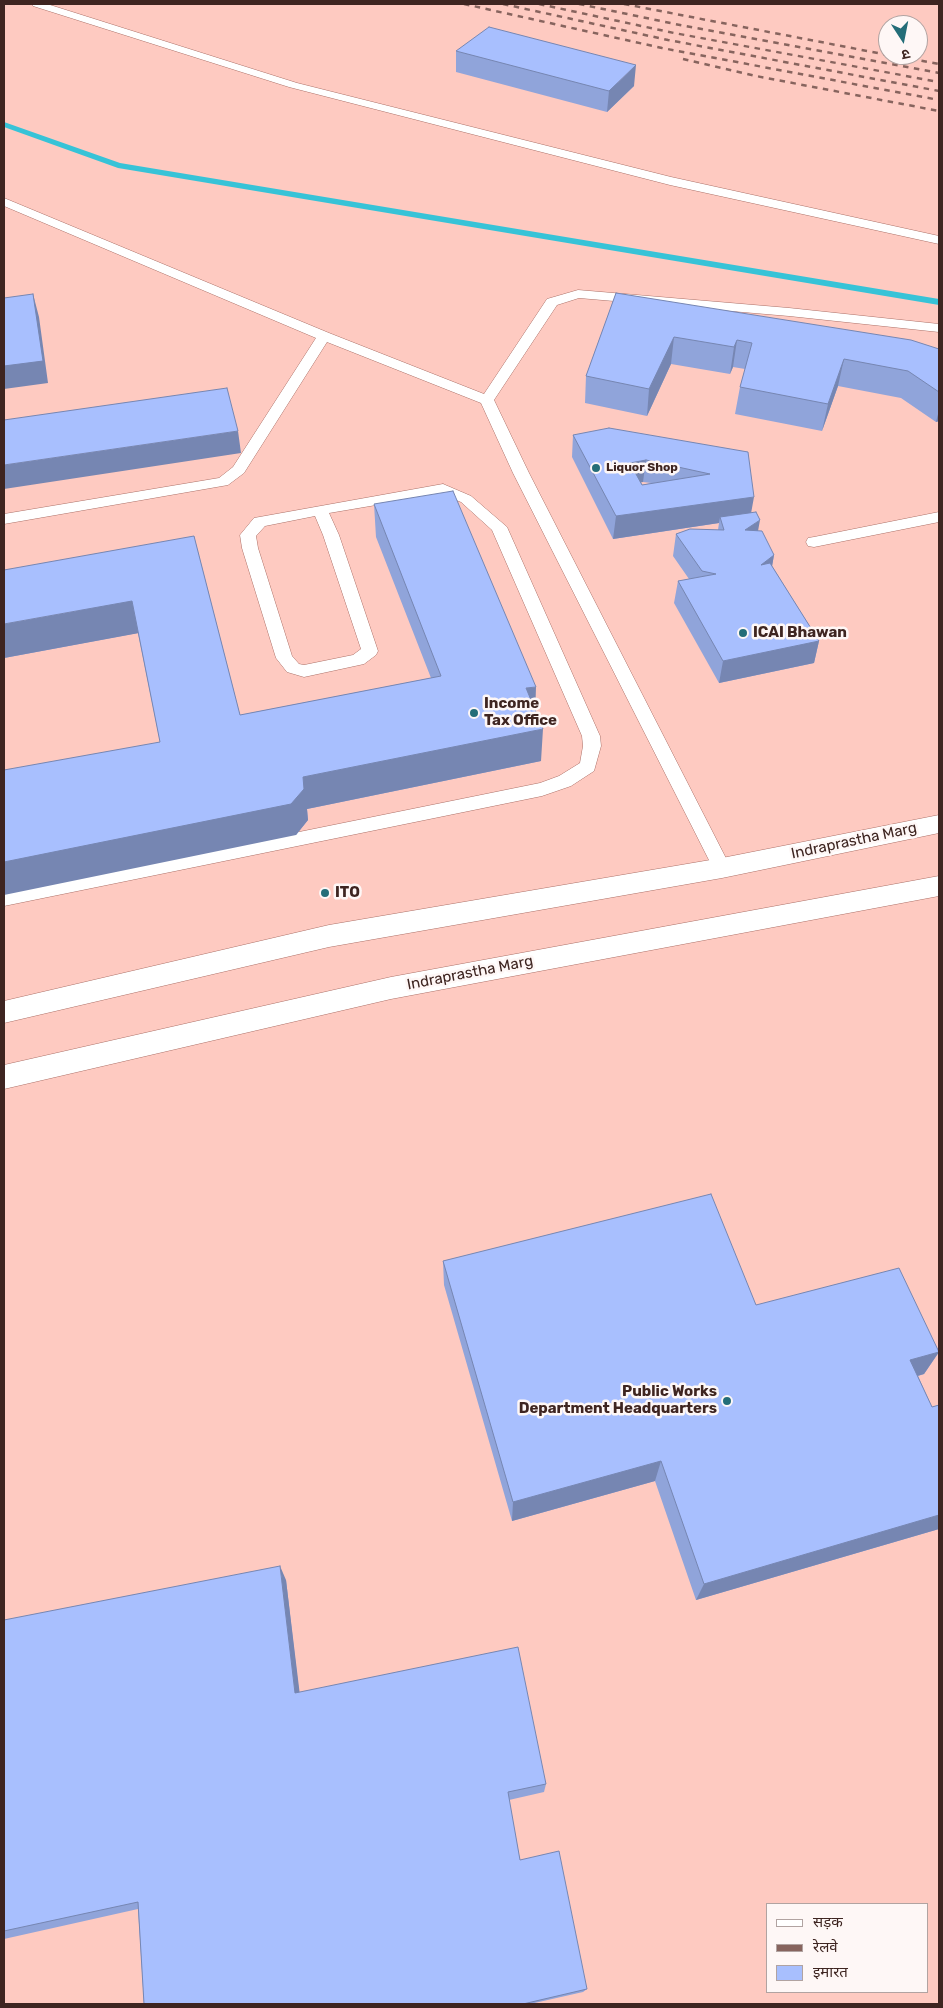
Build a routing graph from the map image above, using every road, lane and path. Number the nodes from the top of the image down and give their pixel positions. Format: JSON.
{"nodes":[{"id":1,"x":37,"y":4,"type":"edge"},
{"id":2,"x":4,"y":202,"type":"edge"},
{"id":3,"x":939,"y":240,"type":"edge"},
{"id":4,"x":939,"y":328,"type":"edge"},
{"id":5,"x":324,"y":336,"type":"junction"},
{"id":6,"x":486,"y":400,"type":"junction"},
{"id":7,"x":320,"y":510,"type":"junction"},
{"id":8,"x":939,"y":518,"type":"edge"},
{"id":9,"x":4,"y":519,"type":"edge"},
{"id":10,"x":814,"y":542,"type":"dead end"},
{"id":11,"x":939,"y":824,"type":"edge"},
{"id":12,"x":722,"y":868,"type":"junction"},
{"id":13,"x":938,"y":889,"type":"edge"},
{"id":14,"x":4,"y":899,"type":"edge"},
{"id":15,"x":4,"y":1012,"type":"edge"},
{"id":16,"x":4,"y":1077,"type":"edge"}],
"edges":[{"from":1,"to":3,"type":"lane"},
{"from":2,"to":5,"type":"lane"},
{"from":4,"to":6,"type":"lane"},
{"from":5,"to":6,"type":"lane"},
{"from":5,"to":9,"type":"lane"},
{"from":6,"to":12,"type":"lane"},
{"from":7,"to":7,"type":"lane"},
{"from":7,"to":14,"type":"lane"},
{"from":8,"to":10,"type":"lane"},
{"from":11,"to":12,"type":"main road","name":"Indraprastha Marg"},
{"from":12,"to":15,"type":"main road","name":"Indraprastha Marg"},
{"from":13,"to":16,"type":"main road","name":"Indraprastha Marg"}]}
